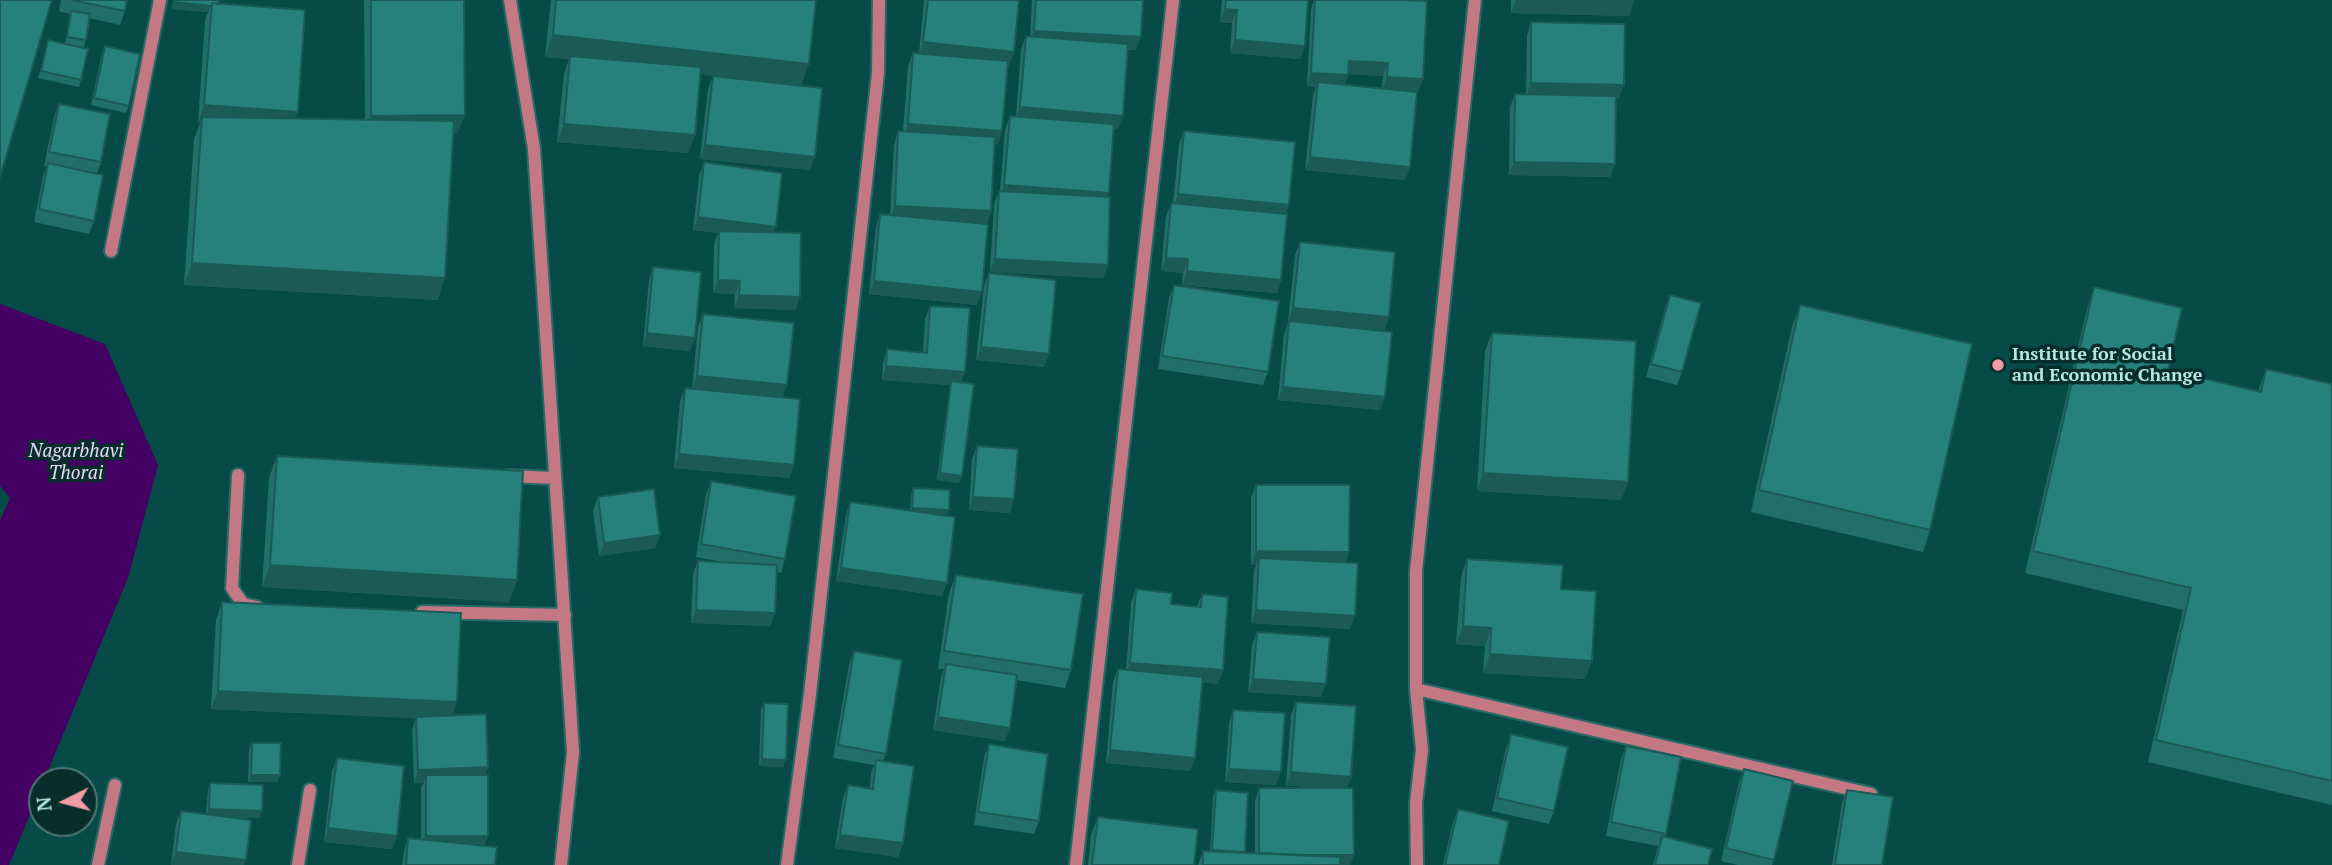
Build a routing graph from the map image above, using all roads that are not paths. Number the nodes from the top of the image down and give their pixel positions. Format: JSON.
{"nodes":[{"id":1,"x":160,"y":0,"type":"edge"},
{"id":2,"x":510,"y":0,"type":"edge"},
{"id":3,"x":879,"y":0,"type":"edge"},
{"id":4,"x":1173,"y":0,"type":"edge"},
{"id":5,"x":1475,"y":0,"type":"edge"},
{"id":6,"x":111,"y":251,"type":"dead end"},
{"id":7,"x":238,"y":475,"type":"dead end"},
{"id":8,"x":492,"y":475,"type":"edge"},
{"id":9,"x":555,"y":478,"type":"junction"},
{"id":10,"x":277,"y":609,"type":"edge"},
{"id":11,"x":412,"y":612,"type":"edge"},
{"id":12,"x":565,"y":615,"type":"junction"},
{"id":13,"x":1416,"y":689,"type":"junction"},
{"id":14,"x":115,"y":785,"type":"dead end"},
{"id":15,"x":310,"y":790,"type":"dead end"},
{"id":16,"x":1871,"y":794,"type":"edge"},
{"id":17,"x":98,"y":865,"type":"edge"},
{"id":18,"x":298,"y":865,"type":"edge"},
{"id":19,"x":561,"y":865,"type":"edge"},
{"id":20,"x":787,"y":865,"type":"edge"},
{"id":21,"x":1076,"y":865,"type":"edge"},
{"id":22,"x":1417,"y":865,"type":"edge"}],
"edges":[{"from":1,"to":6,"type":"street"},
{"from":2,"to":9,"type":"street"},
{"from":3,"to":20,"type":"street"},
{"from":4,"to":21,"type":"street"},
{"from":5,"to":13,"type":"street"},
{"from":7,"to":10,"type":"street"},
{"from":8,"to":9,"type":"street"},
{"from":9,"to":12,"type":"street"},
{"from":11,"to":12,"type":"street"},
{"from":12,"to":19,"type":"street"},
{"from":13,"to":16,"type":"street"},
{"from":13,"to":22,"type":"street"},
{"from":14,"to":17,"type":"street"},
{"from":15,"to":18,"type":"street"}]}
